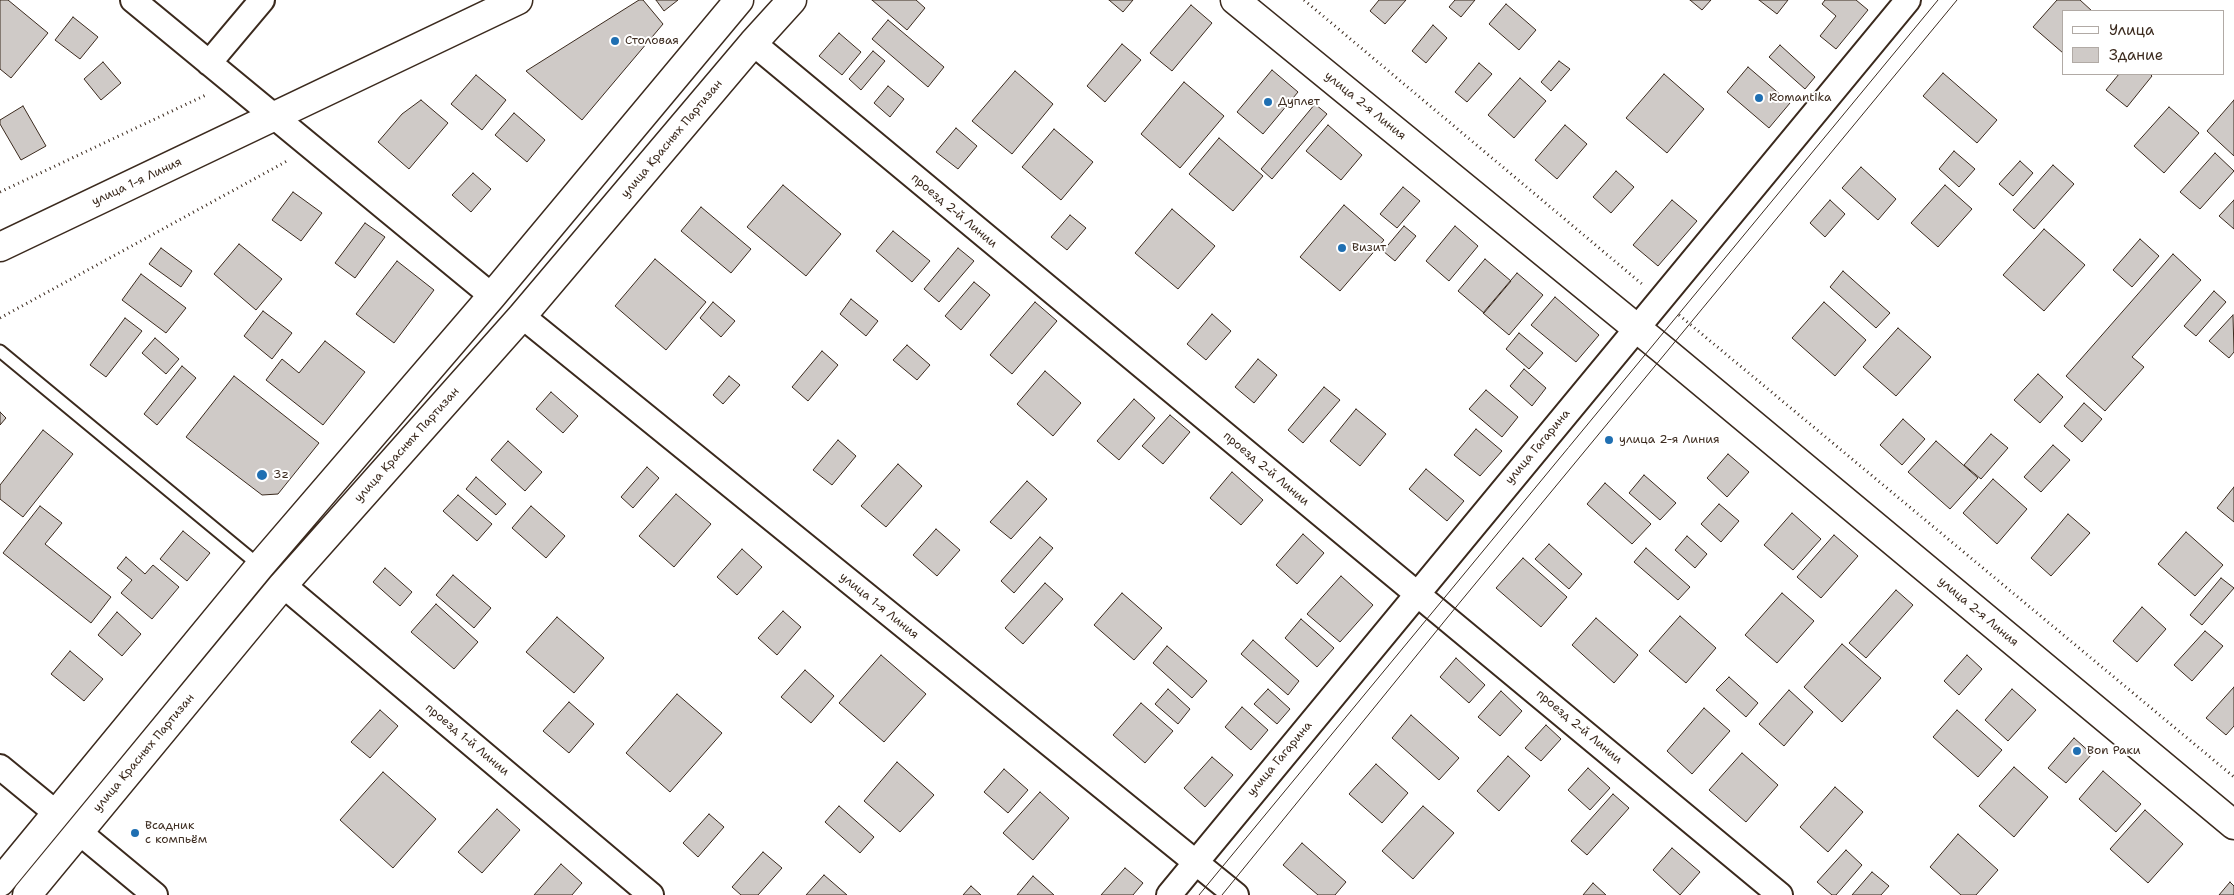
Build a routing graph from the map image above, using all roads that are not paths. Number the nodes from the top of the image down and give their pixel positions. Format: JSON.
{"nodes":[{"id":1,"x":133,"y":0,"type":"edge"},
{"id":2,"x":262,"y":0,"type":"edge"},
{"id":3,"x":518,"y":0,"type":"edge"},
{"id":4,"x":740,"y":0,"type":"edge"},
{"id":5,"x":792,"y":0,"type":"edge"},
{"id":6,"x":1235,"y":0,"type":"edge"},
{"id":7,"x":1908,"y":0,"type":"edge"},
{"id":8,"x":753,"y":42,"type":"junction"},
{"id":9,"x":209,"y":63,"type":"junction"},
{"id":10,"x":276,"y":117,"type":"junction"},
{"id":11,"x":0,"y":247,"type":"edge"},
{"id":12,"x":492,"y":296,"type":"junction"},
{"id":13,"x":522,"y":316,"type":"junction"},
{"id":14,"x":1636,"y":328,"type":"junction"},
{"id":15,"x":0,"y":351,"type":"edge"},
{"id":16,"x":260,"y":566,"type":"junction"},
{"id":17,"x":283,"y":585,"type":"junction"},
{"id":18,"x":1417,"y":594,"type":"junction"},
{"id":19,"x":0,"y":768,"type":"edge"},
{"id":20,"x":56,"y":813,"type":"junction"},
{"id":21,"x":2234,"y":824,"type":"edge"},
{"id":22,"x":79,"y":832,"type":"junction"},
{"id":23,"x":1197,"y":861,"type":"junction"},
{"id":24,"x":0,"y":882,"type":"edge"},
{"id":25,"x":27,"y":895,"type":"edge"},
{"id":26,"x":155,"y":895,"type":"edge"},
{"id":27,"x":651,"y":895,"type":"edge"},
{"id":28,"x":1169,"y":895,"type":"edge"},
{"id":29,"x":1236,"y":895,"type":"edge"},
{"id":30,"x":1780,"y":895,"type":"edge"}],
"edges":[{"from":1,"to":9,"type":"street"},
{"from":2,"to":9,"type":"street"},
{"from":3,"to":10,"type":"main road","name":"улица 1-я Линия"},
{"from":4,"to":12,"type":"main road"},
{"from":5,"to":8,"type":"main road","name":"улица Красных Партизан"},
{"from":6,"to":14,"type":"main road","name":"улица 2-я Линия"},
{"from":7,"to":14,"type":"street","name":"улица Гагарина"},
{"from":8,"to":13,"type":"main road","name":"улица Красных Партизан"},
{"from":8,"to":18,"type":"street","name":"проезд 2-й Линии"},
{"from":9,"to":10,"type":"street"},
{"from":10,"to":11,"type":"main road","name":"улица 1-я Линия"},
{"from":10,"to":12,"type":"street"},
{"from":12,"to":16,"type":"main road"},
{"from":13,"to":17,"type":"main road","name":"улица Красных Партизан"},
{"from":13,"to":23,"type":"street","name":"улица 1-я Линия"},
{"from":14,"to":18,"type":"street","name":"улица Гагарина"},
{"from":14,"to":21,"type":"main road","name":"улица 2-я Линия"},
{"from":15,"to":16,"type":"lane"},
{"from":16,"to":20,"type":"main road"},
{"from":17,"to":22,"type":"main road","name":"улица Красных Партизан"},
{"from":17,"to":27,"type":"street","name":"проезд 1-й Линии"},
{"from":18,"to":23,"type":"street","name":"улица Гагарина"},
{"from":18,"to":30,"type":"street","name":"проезд 2-й Линии"},
{"from":19,"to":20,"type":"street"},
{"from":20,"to":24,"type":"main road"},
{"from":22,"to":25,"type":"main road","name":"улица Красных Партизан"},
{"from":22,"to":26,"type":"street"},
{"from":23,"to":28,"type":"street","name":"улица Гагарина"},
{"from":23,"to":29,"type":"street","name":"улица 1-я Линия"}]}
